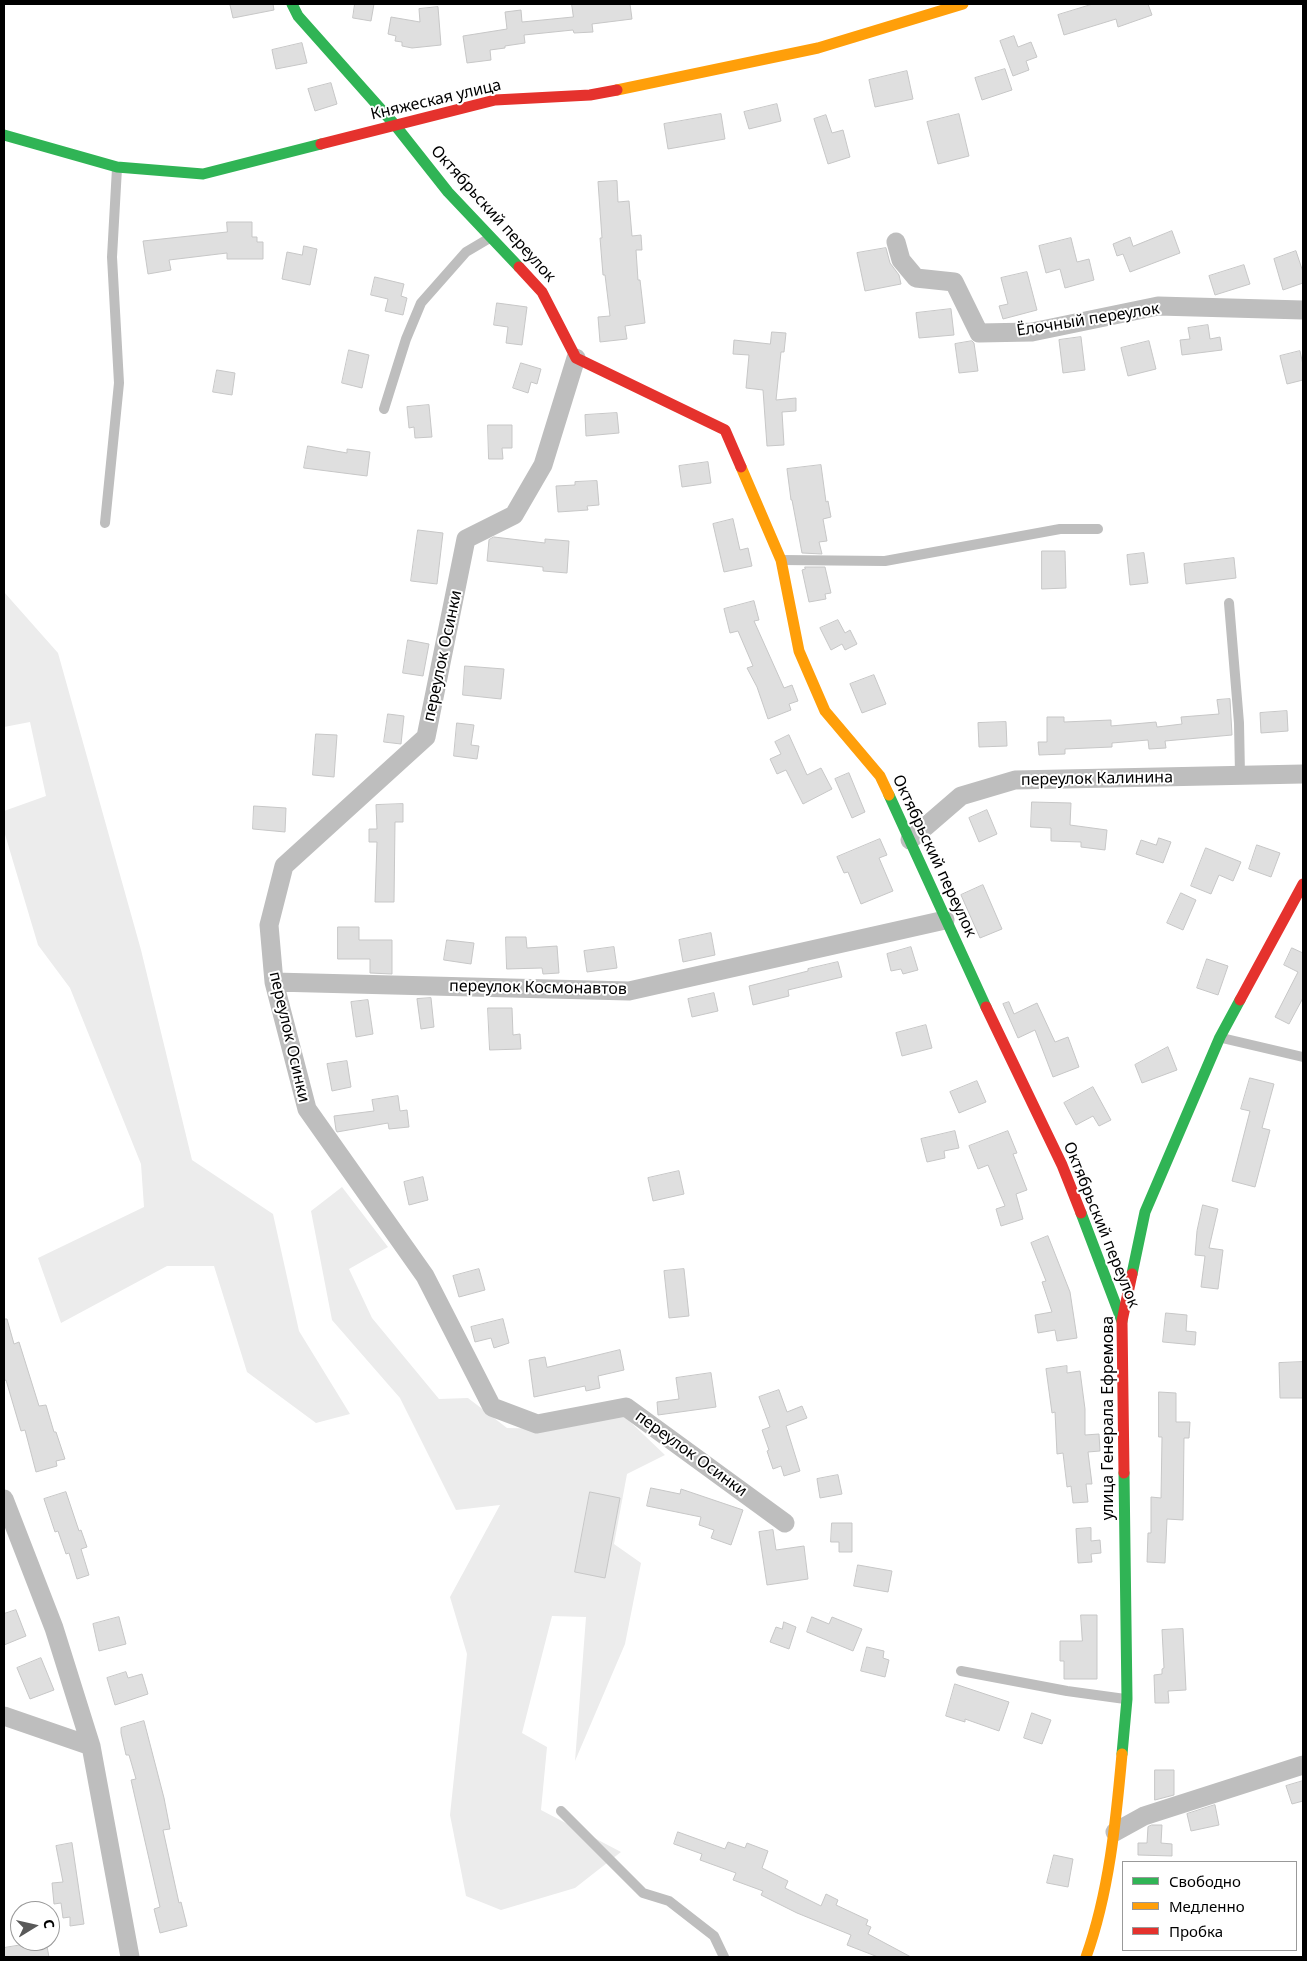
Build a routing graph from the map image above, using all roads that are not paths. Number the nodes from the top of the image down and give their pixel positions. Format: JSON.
{"nodes":[{"id":1,"x":292,"y":4,"type":"edge"},
{"id":2,"x":963,"y":4,"type":"edge"},
{"id":3,"x":395,"y":125,"type":"junction"},
{"id":4,"x":4,"y":134,"type":"edge"},
{"id":5,"x":117,"y":167,"type":"junction"},
{"id":6,"x":491,"y":237,"type":"junction"},
{"id":7,"x":896,"y":242,"type":"dead end"},
{"id":8,"x":1303,"y":310,"type":"edge"},
{"id":9,"x":576,"y":358,"type":"junction"},
{"id":10,"x":384,"y":409,"type":"dead end"},
{"id":11,"x":105,"y":523,"type":"dead end"},
{"id":12,"x":1098,"y":529,"type":"dead end"},
{"id":13,"x":780,"y":560,"type":"junction"},
{"id":14,"x":1229,"y":603,"type":"dead end"},
{"id":15,"x":1303,"y":774,"type":"edge"},
{"id":16,"x":1240,"y":776,"type":"junction"},
{"id":17,"x":910,"y":840,"type":"junction"},
{"id":18,"x":1303,"y":884,"type":"edge"},
{"id":19,"x":945,"y":920,"type":"junction"},
{"id":20,"x":274,"y":982,"type":"junction"},
{"id":21,"x":1220,"y":1037,"type":"junction"},
{"id":22,"x":1303,"y":1057,"type":"edge"},
{"id":23,"x":1122,"y":1321,"type":"junction"},
{"id":24,"x":4,"y":1499,"type":"edge"},
{"id":25,"x":786,"y":1523,"type":"dead end"},
{"id":26,"x":961,"y":1670,"type":"dead end"},
{"id":27,"x":1127,"y":1699,"type":"junction"},
{"id":28,"x":4,"y":1716,"type":"edge"},
{"id":29,"x":91,"y":1746,"type":"junction"},
{"id":30,"x":1303,"y":1765,"type":"edge"},
{"id":31,"x":561,"y":1811,"type":"dead end"},
{"id":32,"x":1115,"y":1832,"type":"junction"},
{"id":33,"x":130,"y":1957,"type":"edge"},
{"id":34,"x":724,"y":1957,"type":"edge"},
{"id":35,"x":1086,"y":1957,"type":"edge"}],
"edges":[{"from":1,"to":3,"type":"street","name":"Октябрьский переулок"},
{"from":2,"to":3,"type":"street","name":"Княжеская улица"},
{"from":3,"to":5,"type":"street","name":"Княжеская улица"},
{"from":3,"to":6,"type":"street","name":"Октябрьский переулок"},
{"from":4,"to":5,"type":"street","name":"Княжеская улица"},
{"from":5,"to":11,"type":"lane"},
{"from":6,"to":9,"type":"street","name":"Октябрьский переулок"},
{"from":6,"to":10,"type":"lane"},
{"from":7,"to":8,"type":"street","name":"Ёлочный переулок"},
{"from":9,"to":13,"type":"street","name":"Октябрьский переулок"},
{"from":9,"to":20,"type":"street","name":"переулок Осинки"},
{"from":12,"to":13,"type":"lane"},
{"from":13,"to":17,"type":"street","name":"Октябрьский переулок"},
{"from":14,"to":16,"type":"lane"},
{"from":15,"to":16,"type":"street","name":"переулок Калинина"},
{"from":16,"to":17,"type":"street","name":"переулок Калинина"},
{"from":17,"to":19,"type":"street","name":"Октябрьский переулок"},
{"from":18,"to":21,"type":"street","name":"улица Генерала Ефремова"},
{"from":19,"to":20,"type":"street","name":"переулок Космонавтов"},
{"from":19,"to":23,"type":"street","name":"Октябрьский переулок"},
{"from":20,"to":25,"type":"street","name":"переулок Осинки"},
{"from":21,"to":22,"type":"lane"},
{"from":21,"to":23,"type":"street","name":"улица Генерала Ефремова"},
{"from":23,"to":27,"type":"street","name":"улица Генерала Ефремова"},
{"from":24,"to":29,"type":"street"},
{"from":26,"to":27,"type":"lane"},
{"from":27,"to":32,"type":"street","name":"улица Генерала Ефремова"},
{"from":28,"to":29,"type":"street"},
{"from":29,"to":33,"type":"street"},
{"from":30,"to":32,"type":"street"},
{"from":31,"to":34,"type":"lane"},
{"from":32,"to":35,"type":"street","name":"улица Генерала Ефремова"}]}
